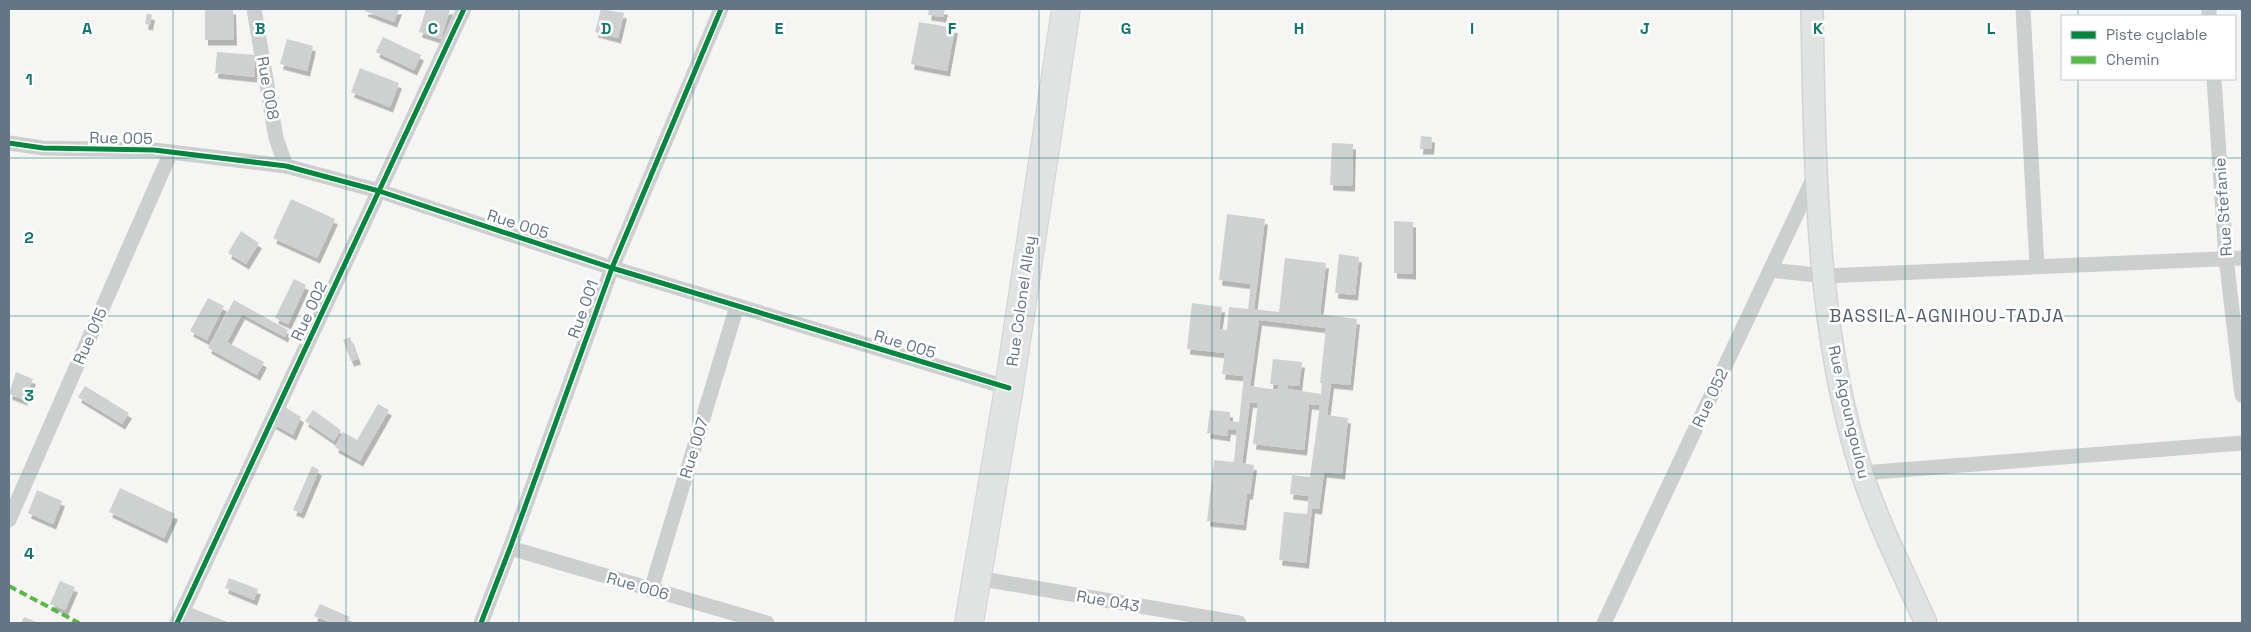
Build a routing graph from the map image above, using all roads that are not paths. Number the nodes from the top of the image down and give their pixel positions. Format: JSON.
{"nodes":[{"id":1,"x":254,"y":9,"type":"edge"},
{"id":2,"x":464,"y":9,"type":"edge"},
{"id":3,"x":721,"y":9,"type":"edge"},
{"id":4,"x":1066,"y":9,"type":"edge"},
{"id":5,"x":1812,"y":9,"type":"edge"},
{"id":6,"x":2023,"y":9,"type":"edge"},
{"id":7,"x":2214,"y":80,"type":"edge"},
{"id":8,"x":9,"y":143,"type":"edge"},
{"id":9,"x":171,"y":152,"type":"junction"},
{"id":10,"x":286,"y":166,"type":"junction"},
{"id":11,"x":1816,"y":174,"type":"junction"},
{"id":12,"x":379,"y":191,"type":"junction"},
{"id":13,"x":2226,"y":258,"type":"junction"},
{"id":14,"x":2242,"y":258,"type":"edge"},
{"id":15,"x":2037,"y":266,"type":"junction"},
{"id":16,"x":612,"y":268,"type":"junction"},
{"id":17,"x":1770,"y":270,"type":"junction"},
{"id":18,"x":1825,"y":276,"type":"junction"},
{"id":19,"x":737,"y":306,"type":"junction"},
{"id":20,"x":1009,"y":388,"type":"junction"},
{"id":21,"x":2242,"y":395,"type":"edge"},
{"id":22,"x":2242,"y":443,"type":"edge"},
{"id":23,"x":1862,"y":473,"type":"junction"},
{"id":24,"x":9,"y":520,"type":"edge"},
{"id":25,"x":510,"y":548,"type":"junction"},
{"id":26,"x":977,"y":578,"type":"junction"},
{"id":27,"x":651,"y":590,"type":"junction"},
{"id":28,"x":177,"y":623,"type":"edge"},
{"id":29,"x":481,"y":623,"type":"edge"},
{"id":30,"x":766,"y":623,"type":"edge"},
{"id":31,"x":969,"y":623,"type":"edge"},
{"id":32,"x":1239,"y":623,"type":"edge"},
{"id":33,"x":1604,"y":623,"type":"edge"},
{"id":34,"x":1926,"y":623,"type":"edge"}],
"edges":[{"from":1,"to":10,"type":"street","name":"Rue 008"},
{"from":2,"to":12,"type":"street","name":"Rue 002"},
{"from":3,"to":16,"type":"street","name":"Rue 001"},
{"from":4,"to":20,"type":"highway","name":"Rue Colonel Alley"},
{"from":5,"to":11,"type":"main road","name":"Rue Agoungoulou"},
{"from":6,"to":15,"type":"street"},
{"from":7,"to":13,"type":"street","name":"Rue Stefanie"},
{"from":8,"to":9,"type":"street","name":"Rue 005"},
{"from":9,"to":10,"type":"street","name":"Rue 005"},
{"from":9,"to":24,"type":"street","name":"Rue 015"},
{"from":10,"to":12,"type":"street","name":"Rue 005"},
{"from":11,"to":17,"type":"street","name":"Rue 052"},
{"from":11,"to":18,"type":"main road","name":"Rue Agoungoulou"},
{"from":12,"to":16,"type":"street","name":"Rue 005"},
{"from":12,"to":28,"type":"street","name":"Rue 002"},
{"from":13,"to":14,"type":"street"},
{"from":13,"to":15,"type":"street"},
{"from":13,"to":21,"type":"street","name":"Rue Stefanie"},
{"from":15,"to":18,"type":"street"},
{"from":16,"to":19,"type":"street","name":"Rue 005"},
{"from":16,"to":25,"type":"street","name":"Rue 001"},
{"from":17,"to":18,"type":"street"},
{"from":17,"to":33,"type":"street","name":"Rue 052"},
{"from":18,"to":23,"type":"main road","name":"Rue Agoungoulou"},
{"from":19,"to":20,"type":"street","name":"Rue 005"},
{"from":19,"to":27,"type":"street","name":"Rue 007"},
{"from":20,"to":26,"type":"highway","name":"Rue Colonel Alley"},
{"from":22,"to":23,"type":"street"},
{"from":23,"to":34,"type":"main road","name":"Rue Agoungoulou"},
{"from":25,"to":27,"type":"street","name":"Rue 006"},
{"from":25,"to":29,"type":"street","name":"Rue 001"},
{"from":26,"to":31,"type":"highway","name":"Rue Colonel Alley"},
{"from":26,"to":32,"type":"street","name":"Rue 043"},
{"from":27,"to":30,"type":"street","name":"Rue 006"}]}
